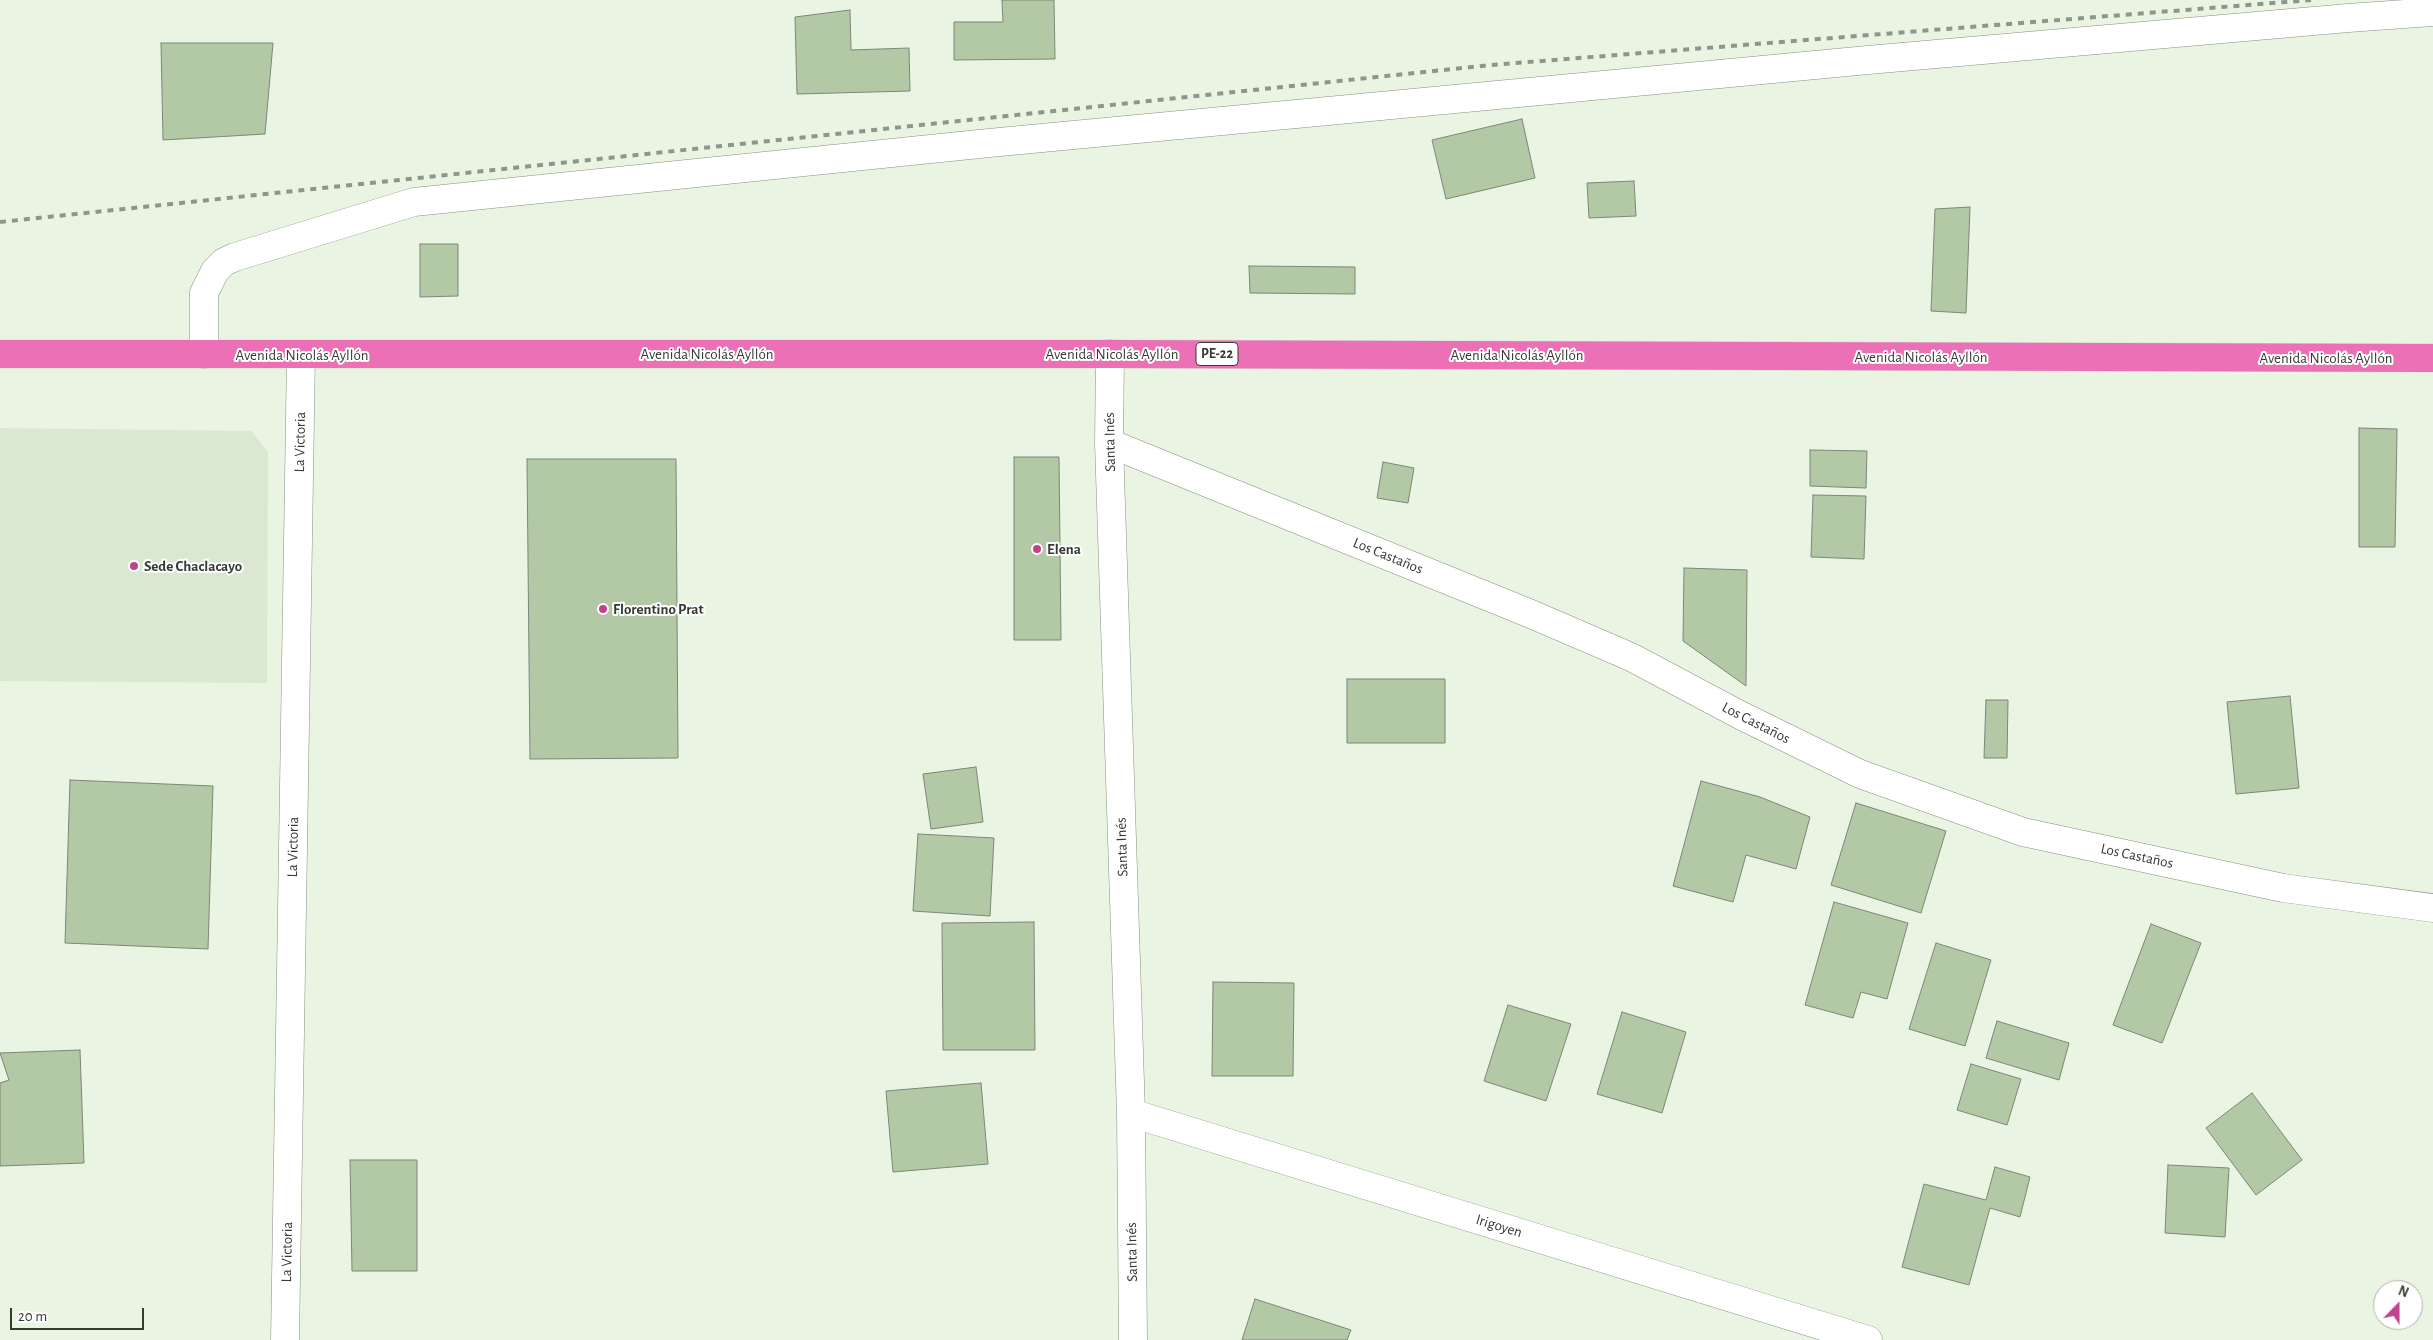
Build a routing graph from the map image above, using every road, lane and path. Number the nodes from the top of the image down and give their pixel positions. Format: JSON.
{"nodes":[{"id":1,"x":2433,"y":12,"type":"edge"},
{"id":2,"x":0,"y":354,"type":"edge"},
{"id":3,"x":204,"y":354,"type":"junction"},
{"id":4,"x":1110,"y":354,"type":"junction"},
{"id":5,"x":301,"y":355,"type":"junction"},
{"id":6,"x":2433,"y":358,"type":"edge"},
{"id":7,"x":1109,"y":443,"type":"junction"},
{"id":8,"x":2433,"y":908,"type":"edge"},
{"id":9,"x":1131,"y":1113,"type":"junction"},
{"id":10,"x":285,"y":1340,"type":"edge"},
{"id":11,"x":1133,"y":1340,"type":"edge"},
{"id":12,"x":1868,"y":1340,"type":"edge"}],
"edges":[{"from":1,"to":3,"type":"street"},
{"from":2,"to":3,"type":"highway","name":"Avenida Nicolás Ayllón","number":"PE-22"},
{"from":3,"to":5,"type":"highway","name":"Avenida Nicolás Ayllón","number":"PE-22"},
{"from":4,"to":5,"type":"highway","name":"Avenida Nicolás Ayllón","number":"PE-22"},
{"from":4,"to":6,"type":"highway","name":"Avenida Nicolás Ayllón","number":"PE-22"},
{"from":4,"to":7,"type":"street","name":"Santa Inés"},
{"from":5,"to":10,"type":"street","name":"La Victoria"},
{"from":7,"to":8,"type":"street","name":"Los Castaños"},
{"from":7,"to":9,"type":"street","name":"Santa Inés"},
{"from":9,"to":11,"type":"street","name":"Santa Inés"},
{"from":9,"to":12,"type":"street","name":"Irigoyen"}]}
